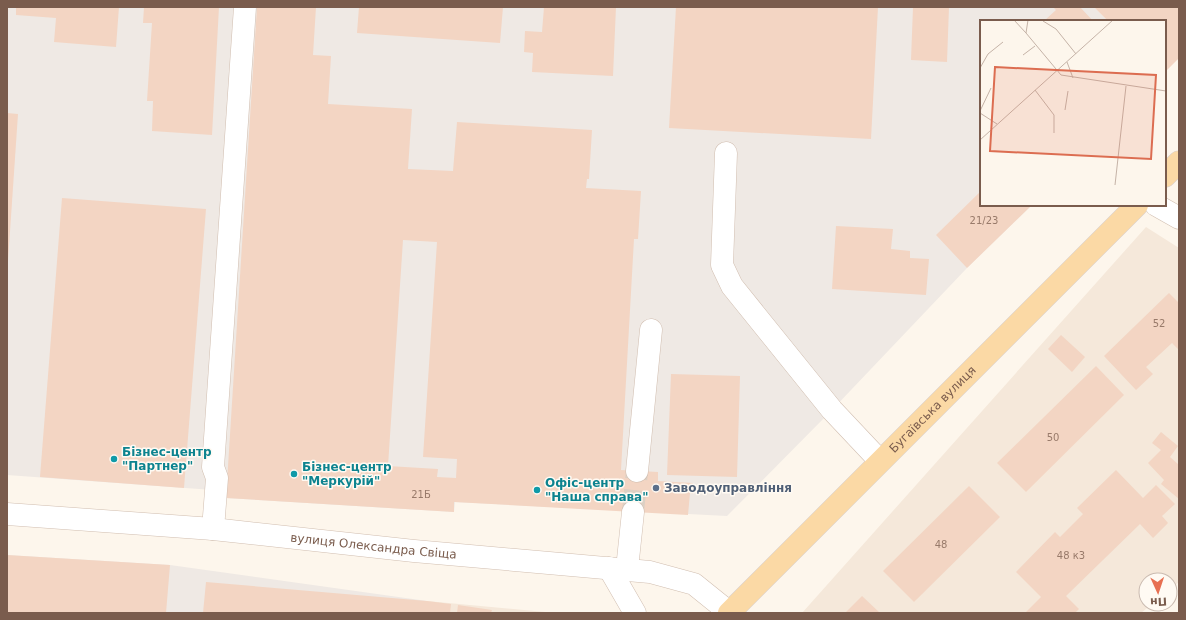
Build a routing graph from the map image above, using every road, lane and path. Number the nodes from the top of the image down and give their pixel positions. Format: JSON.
{"nodes":[{"id":1,"x":245,"y":7,"type":"edge"},
{"id":2,"x":726,"y":153,"type":"dead end"},
{"id":3,"x":1179,"y":162,"type":"edge"},
{"id":4,"x":1166,"y":175,"type":"edge"},
{"id":5,"x":1136,"y":206,"type":"edge"},
{"id":6,"x":1158,"y":206,"type":"edge"},
{"id":7,"x":1179,"y":218,"type":"edge"},
{"id":8,"x":651,"y":330,"type":"dead end"},
{"id":9,"x":880,"y":461,"type":"junction"},
{"id":10,"x":637,"y":471,"type":"tunnel mouth"},
{"id":11,"x":633,"y":512,"type":"tunnel mouth"},
{"id":12,"x":7,"y":514,"type":"edge"},
{"id":13,"x":206,"y":529,"type":"junction"},
{"id":14,"x":618,"y":569,"type":"junction"},
{"id":15,"x":635,"y":613,"type":"edge"},
{"id":16,"x":729,"y":613,"type":"edge"}],
"edges":[{"from":1,"to":13,"type":"street"},
{"from":2,"to":9,"type":"street"},
{"from":3,"to":4,"type":"main road"},
{"from":5,"to":9,"type":"main road","name":"Бугаївська вулиця"},
{"from":6,"to":7,"type":"street"},
{"from":8,"to":10,"type":"street"},
{"from":9,"to":16,"type":"main road","name":"Бугаївська вулиця"},
{"from":11,"to":14,"type":"street"},
{"from":12,"to":13,"type":"street","name":"вулиця Олександра Свіща"},
{"from":13,"to":14,"type":"street","name":"вулиця Олександра Свіща"},
{"from":14,"to":15,"type":"street"},
{"from":14,"to":16,"type":"street","name":"вулиця Олександра Свіща"}]}
